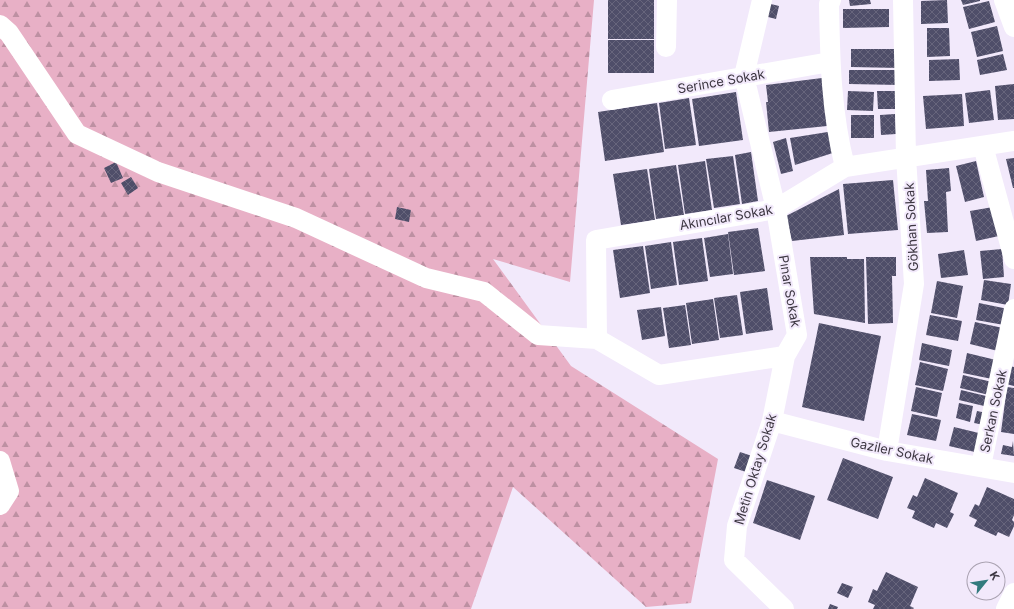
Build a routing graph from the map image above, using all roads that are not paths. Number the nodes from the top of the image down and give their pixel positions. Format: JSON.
{"nodes":[{"id":1,"x":667,"y":0,"type":"edge"},
{"id":2,"x":762,"y":0,"type":"edge"},
{"id":3,"x":831,"y":0,"type":"edge"},
{"id":4,"x":903,"y":0,"type":"edge"},
{"id":5,"x":1004,"y":0,"type":"edge"},
{"id":6,"x":0,"y":25,"type":"edge"},
{"id":7,"x":1014,"y":27,"type":"edge"},
{"id":8,"x":666,"y":47,"type":"dead end"},
{"id":9,"x":830,"y":62,"type":"junction"},
{"id":10,"x":744,"y":76,"type":"junction"},
{"id":11,"x":612,"y":100,"type":"dead end"},
{"id":12,"x":1014,"y":141,"type":"edge"},
{"id":13,"x":983,"y":146,"type":"junction"},
{"id":14,"x":906,"y":157,"type":"junction"},
{"id":15,"x":845,"y":167,"type":"junction"},
{"id":16,"x":776,"y":209,"type":"junction"},
{"id":17,"x":1014,"y":259,"type":"edge"},
{"id":18,"x":1014,"y":309,"type":"edge"},
{"id":19,"x":597,"y":339,"type":"junction"},
{"id":20,"x":785,"y":356,"type":"junction"},
{"id":21,"x":772,"y":421,"type":"junction"},
{"id":22,"x":887,"y":451,"type":"junction"},
{"id":23,"x":0,"y":461,"type":"edge"},
{"id":24,"x":981,"y":466,"type":"junction"},
{"id":25,"x":1014,"y":473,"type":"edge"},
{"id":26,"x":0,"y":505,"type":"edge"},
{"id":27,"x":1014,"y":593,"type":"edge"},
{"id":28,"x":784,"y":609,"type":"edge"},
{"id":29,"x":1006,"y":609,"type":"edge"}],
"edges":[{"from":1,"to":8,"type":"street"},
{"from":2,"to":10,"type":"street"},
{"from":3,"to":9,"type":"street"},
{"from":4,"to":14,"type":"street","name":"Gökhan Sokak"},
{"from":5,"to":7,"type":"street"},
{"from":6,"to":19,"type":"street"},
{"from":9,"to":10,"type":"street","name":"Serince Sokak"},
{"from":9,"to":15,"type":"street"},
{"from":10,"to":11,"type":"street","name":"Serince Sokak"},
{"from":10,"to":16,"type":"street","name":"Pınar Sokak"},
{"from":12,"to":13,"type":"street","name":"Akıncılar Sokak"},
{"from":13,"to":14,"type":"street","name":"Akıncılar Sokak"},
{"from":13,"to":17,"type":"street"},
{"from":14,"to":15,"type":"street","name":"Akıncılar Sokak"},
{"from":14,"to":22,"type":"street","name":"Gökhan Sokak"},
{"from":15,"to":16,"type":"street","name":"Akıncılar Sokak"},
{"from":16,"to":19,"type":"street","name":"Akıncılar Sokak"},
{"from":16,"to":20,"type":"street","name":"Pınar Sokak"},
{"from":18,"to":24,"type":"street","name":"Serkan Sokak"},
{"from":19,"to":20,"type":"street"},
{"from":20,"to":21,"type":"street","name":"Metin Oktay Sokak"},
{"from":21,"to":22,"type":"street","name":"Gaziler Sokak"},
{"from":21,"to":28,"type":"street","name":"Metin Oktay Sokak"},
{"from":22,"to":24,"type":"street","name":"Gaziler Sokak"},
{"from":23,"to":26,"type":"street"},
{"from":24,"to":25,"type":"street","name":"Gaziler Sokak"},
{"from":27,"to":29,"type":"street"}]}
